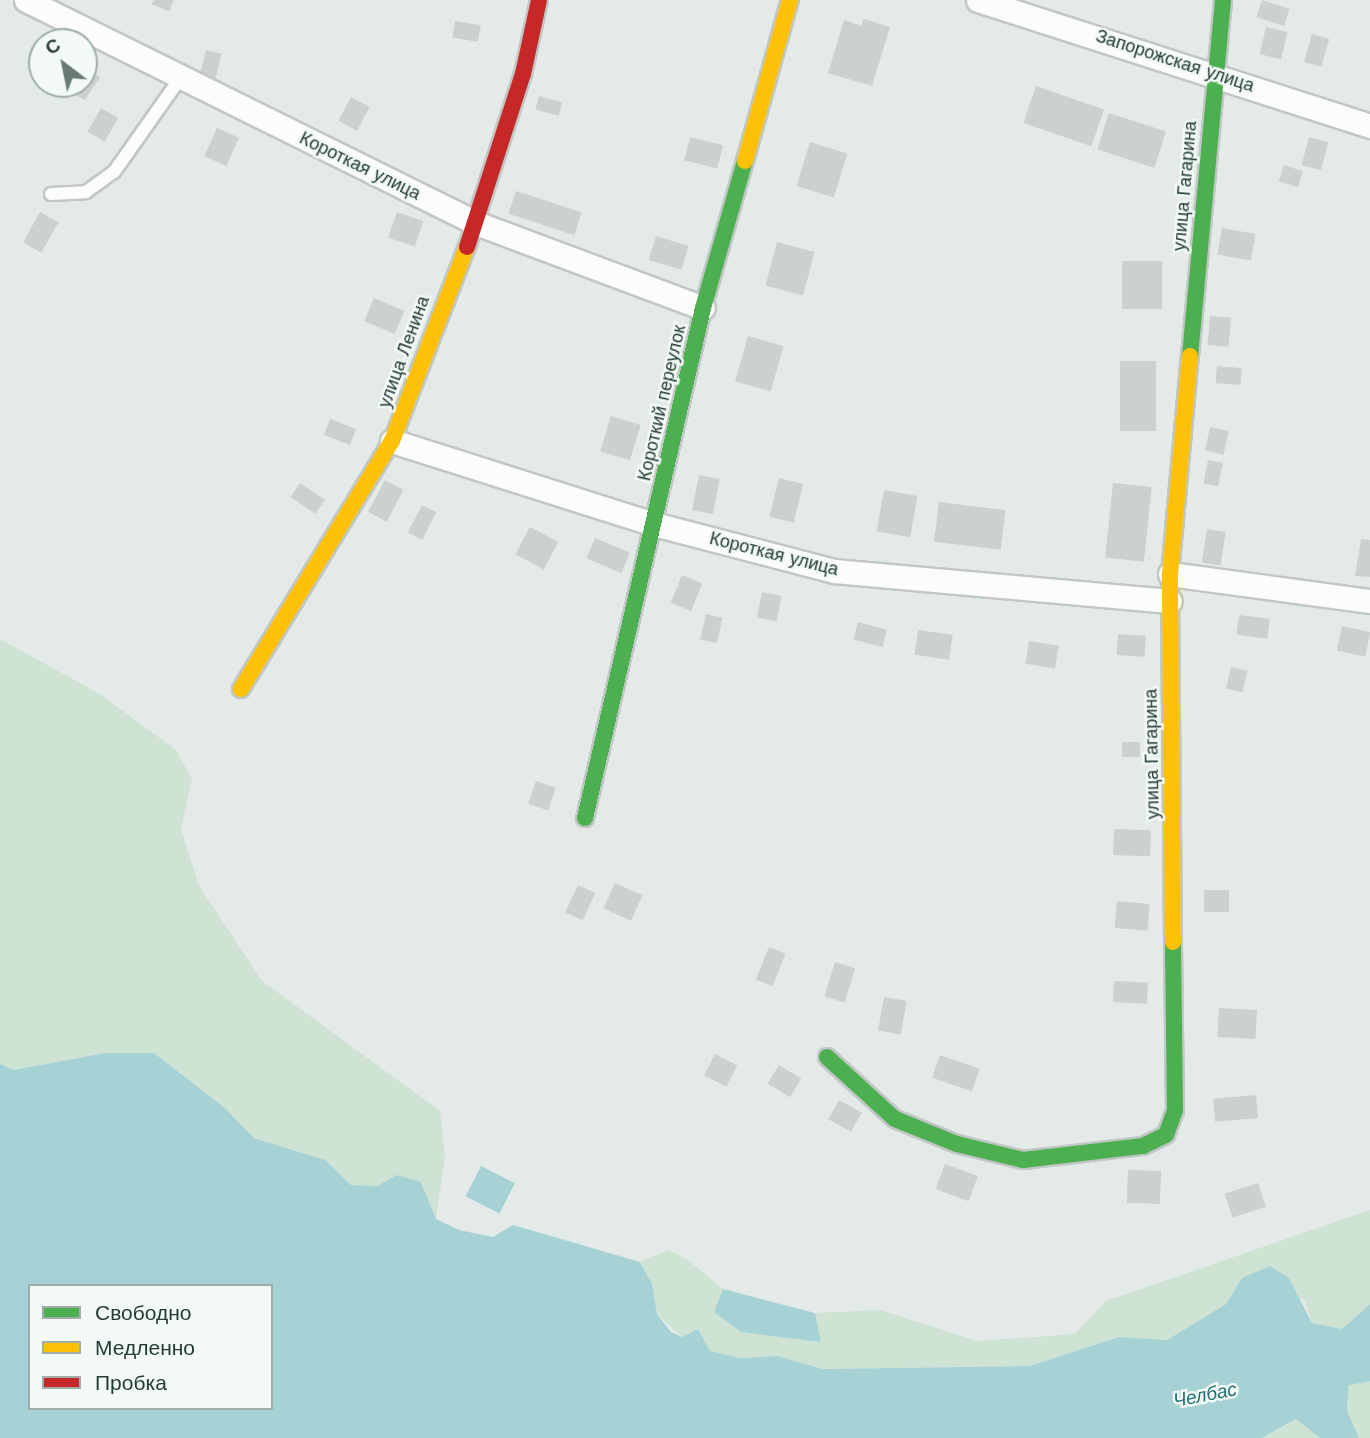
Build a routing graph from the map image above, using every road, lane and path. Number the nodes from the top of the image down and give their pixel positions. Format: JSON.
{"nodes":[{"id":1,"x":26,"y":0,"type":"edge"},
{"id":2,"x":540,"y":0,"type":"edge"},
{"id":3,"x":790,"y":0,"type":"edge"},
{"id":4,"x":978,"y":0,"type":"edge"},
{"id":5,"x":1223,"y":0,"type":"edge"},
{"id":6,"x":1214,"y":72,"type":"junction"},
{"id":7,"x":181,"y":77,"type":"junction"},
{"id":8,"x":1370,"y":126,"type":"edge"},
{"id":9,"x":51,"y":194,"type":"dead end"},
{"id":10,"x":476,"y":223,"type":"junction"},
{"id":11,"x":703,"y":308,"type":"junction"},
{"id":12,"x":392,"y":441,"type":"junction"},
{"id":13,"x":654,"y":524,"type":"junction"},
{"id":14,"x":1170,"y":574,"type":"junction"},
{"id":15,"x":1170,"y":601,"type":"junction"},
{"id":16,"x":1370,"y":601,"type":"edge"},
{"id":17,"x":242,"y":689,"type":"dead end"},
{"id":18,"x":585,"y":818,"type":"dead end"},
{"id":19,"x":827,"y":1057,"type":"dead end"}],
"edges":[{"from":1,"to":7,"type":"street","name":"Короткая улица"},
{"from":2,"to":10,"type":"street","name":"улица Ленина"},
{"from":3,"to":11,"type":"street","name":"Короткий переулок"},
{"from":4,"to":6,"type":"street","name":"Запорожская улица"},
{"from":5,"to":6,"type":"street","name":"улица Гагарина"},
{"from":6,"to":8,"type":"street","name":"Запорожская улица"},
{"from":6,"to":14,"type":"street","name":"улица Гагарина"},
{"from":7,"to":9,"type":"lane"},
{"from":7,"to":10,"type":"street","name":"Короткая улица"},
{"from":10,"to":11,"type":"street","name":"Короткая улица"},
{"from":10,"to":12,"type":"street","name":"улица Ленина"},
{"from":11,"to":13,"type":"street","name":"Короткий переулок"},
{"from":12,"to":13,"type":"street","name":"Короткая улица"},
{"from":12,"to":17,"type":"street","name":"улица Ленина"},
{"from":13,"to":15,"type":"street","name":"Короткая улица"},
{"from":13,"to":18,"type":"street","name":"Короткий переулок"},
{"from":14,"to":15,"type":"street","name":"улица Гагарина"},
{"from":14,"to":16,"type":"street"},
{"from":15,"to":19,"type":"street","name":"улица Гагарина"}]}
